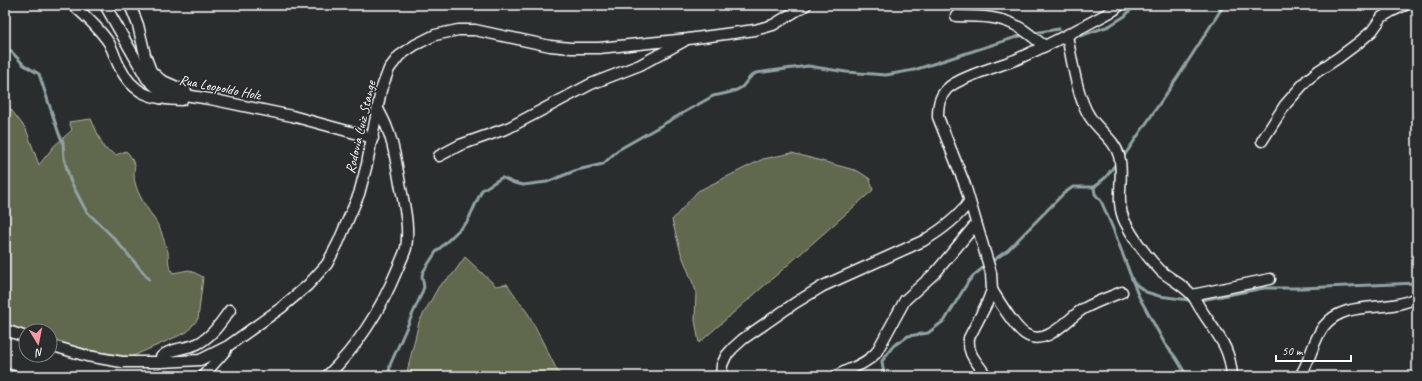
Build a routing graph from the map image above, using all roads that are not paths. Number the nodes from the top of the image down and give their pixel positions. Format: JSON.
{"nodes":[{"id":1,"x":73,"y":5,"type":"edge"},
{"id":2,"x":104,"y":5,"type":"edge"},
{"id":3,"x":130,"y":5,"type":"edge"},
{"id":4,"x":806,"y":5,"type":"edge"},
{"id":5,"x":1120,"y":5,"type":"edge"},
{"id":6,"x":1405,"y":5,"type":"edge"},
{"id":7,"x":956,"y":16,"type":"dead end"},
{"id":8,"x":1067,"y":36,"type":"junction"},
{"id":9,"x":688,"y":39,"type":"junction"},
{"id":10,"x":1045,"y":46,"type":"junction"},
{"id":11,"x":210,"y":99,"type":"junction"},
{"id":12,"x":378,"y":109,"type":"junction"},
{"id":13,"x":372,"y":138,"type":"junction"},
{"id":14,"x":1262,"y":141,"type":"dead end"},
{"id":15,"x":439,"y":156,"type":"dead end"},
{"id":16,"x":969,"y":202,"type":"junction"},
{"id":17,"x":976,"y":224,"type":"junction"},
{"id":18,"x":1270,"y":279,"type":"dead end"},
{"id":19,"x":992,"y":290,"type":"junction"},
{"id":20,"x":1122,"y":292,"type":"dead end"},
{"id":21,"x":1192,"y":295,"type":"junction"},
{"id":22,"x":1417,"y":297,"type":"edge"},
{"id":23,"x":230,"y":310,"type":"dead end"},
{"id":24,"x":5,"y":330,"type":"edge"},
{"id":25,"x":18,"y":334,"type":"edge"},
{"id":26,"x":228,"y":346,"type":"junction"},
{"id":27,"x":58,"y":347,"type":"edge"},
{"id":28,"x":161,"y":362,"type":"junction"},
{"id":29,"x":5,"y":374,"type":"edge"},
{"id":30,"x":13,"y":376,"type":"edge"},
{"id":31,"x":202,"y":376,"type":"edge"},
{"id":32,"x":327,"y":376,"type":"edge"},
{"id":33,"x":722,"y":376,"type":"edge"},
{"id":34,"x":836,"y":376,"type":"edge"},
{"id":35,"x":986,"y":376,"type":"edge"},
{"id":36,"x":1232,"y":376,"type":"edge"},
{"id":37,"x":1300,"y":376,"type":"edge"}],
"edges":[{"from":1,"to":11,"type":"street"},
{"from":2,"to":11,"type":"street","name":"Rua Leopoldo Holz"},
{"from":3,"to":11,"type":"street"},
{"from":4,"to":9,"type":"street","name":"Rodovia Luiz Stange"},
{"from":5,"to":8,"type":"street"},
{"from":6,"to":14,"type":"street"},
{"from":7,"to":10,"type":"street"},
{"from":8,"to":10,"type":"street"},
{"from":8,"to":21,"type":"street"},
{"from":9,"to":12,"type":"street","name":"Rodovia Luiz Stange"},
{"from":9,"to":15,"type":"street"},
{"from":10,"to":16,"type":"street"},
{"from":11,"to":13,"type":"street","name":"Rua Leopoldo Holz"},
{"from":12,"to":13,"type":"street","name":"Rodovia Luiz Stange"},
{"from":12,"to":32,"type":"street"},
{"from":13,"to":26,"type":"street","name":"Rodovia Luiz Stange"},
{"from":16,"to":17,"type":"street"},
{"from":16,"to":33,"type":"street"},
{"from":17,"to":19,"type":"street"},
{"from":17,"to":34,"type":"street"},
{"from":18,"to":21,"type":"street"},
{"from":19,"to":20,"type":"street"},
{"from":19,"to":35,"type":"street"},
{"from":21,"to":36,"type":"street"},
{"from":22,"to":37,"type":"street"},
{"from":23,"to":28,"type":"street"},
{"from":24,"to":25,"type":"street"},
{"from":26,"to":28,"type":"street","name":"Rodovia Luiz Stange"},
{"from":26,"to":31,"type":"street"},
{"from":27,"to":28,"type":"street","name":"Rodovia Luiz Stange"},
{"from":29,"to":30,"type":"street"}]}
